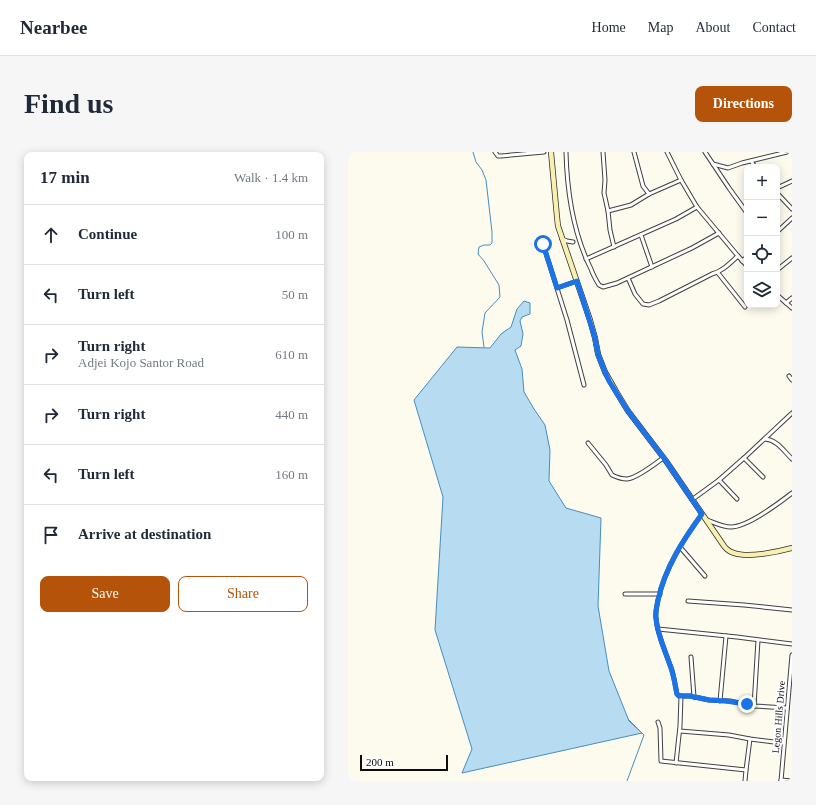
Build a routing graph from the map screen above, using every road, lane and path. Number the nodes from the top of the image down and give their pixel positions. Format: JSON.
{"nodes":[{"id":1,"x":495,"y":152,"type":"edge"},
{"id":2,"x":544,"y":152,"type":"edge"},
{"id":3,"x":551,"y":152,"type":"edge"},
{"id":4,"x":566,"y":152,"type":"edge"},
{"id":5,"x":603,"y":152,"type":"edge"},
{"id":6,"x":634,"y":152,"type":"edge"},
{"id":7,"x":667,"y":152,"type":"edge"},
{"id":8,"x":705,"y":152,"type":"edge"},
{"id":9,"x":787,"y":152,"type":"edge"},
{"id":10,"x":751,"y":162,"type":"joint"},
{"id":11,"x":712,"y":164,"type":"junction"},
{"id":12,"x":681,"y":180,"type":"junction"},
{"id":13,"x":792,"y":181,"type":"edge"},
{"id":14,"x":780,"y":187,"type":"edge"},
{"id":15,"x":649,"y":194,"type":"junction"},
{"id":16,"x":780,"y":196,"type":"edge"},
{"id":17,"x":697,"y":207,"type":"junction"},
{"id":18,"x":744,"y":209,"type":"edge"},
{"id":19,"x":792,"y":209,"type":"edge"},
{"id":20,"x":608,"y":211,"type":"junction"},
{"id":21,"x":792,"y":218,"type":"edge"},
{"id":22,"x":780,"y":229,"type":"edge"},
{"id":23,"x":719,"y":233,"type":"junction"},
{"id":24,"x":641,"y":235,"type":"junction"},
{"id":25,"x":562,"y":239,"type":"junction"},
{"id":26,"x":573,"y":242,"type":"dead end"},
{"id":27,"x":543,"y":244,"type":"dead end"},
{"id":28,"x":614,"y":247,"type":"junction"},
{"id":29,"x":738,"y":256,"type":"junction"},
{"id":30,"x":792,"y":258,"type":"edge"},
{"id":31,"x":586,"y":259,"type":"junction"},
{"id":32,"x":742,"y":261,"type":"edge"},
{"id":33,"x":652,"y":266,"type":"junction"},
{"id":34,"x":780,"y":268,"type":"edge"},
{"id":35,"x":718,"y":273,"type":"junction"},
{"id":36,"x":628,"y":278,"type":"junction"},
{"id":37,"x":577,"y":281,"type":"junction"},
{"id":38,"x":557,"y":288,"type":"junction"},
{"id":39,"x":780,"y":297,"type":"edge"},
{"id":40,"x":792,"y":298,"type":"edge"},
{"id":41,"x":786,"y":303,"type":"junction"},
{"id":42,"x":744,"y":306,"type":"edge"},
{"id":43,"x":792,"y":308,"type":"edge"},
{"id":44,"x":789,"y":376,"type":"dead end"},
{"id":45,"x":792,"y":380,"type":"edge"},
{"id":46,"x":584,"y":385,"type":"dead end"},
{"id":47,"x":792,"y":413,"type":"edge"},
{"id":48,"x":764,"y":439,"type":"junction"},
{"id":49,"x":588,"y":443,"type":"dead end"},
{"id":50,"x":663,"y":458,"type":"junction"},
{"id":51,"x":744,"y":458,"type":"junction"},
{"id":52,"x":792,"y":458,"type":"edge"},
{"id":53,"x":763,"y":477,"type":"dead end"},
{"id":54,"x":719,"y":480,"type":"junction"},
{"id":55,"x":792,"y":493,"type":"edge"},
{"id":56,"x":693,"y":499,"type":"junction"},
{"id":57,"x":737,"y":499,"type":"dead end"},
{"id":58,"x":702,"y":514,"type":"junction"},
{"id":59,"x":707,"y":520,"type":"junction"},
{"id":60,"x":680,"y":547,"type":"junction"},
{"id":61,"x":792,"y":548,"type":"edge"},
{"id":62,"x":705,"y":576,"type":"dead end"},
{"id":63,"x":625,"y":594,"type":"dead end"},
{"id":64,"x":660,"y":594,"type":"junction"},
{"id":65,"x":688,"y":601,"type":"dead end"},
{"id":66,"x":792,"y":610,"type":"edge"},
{"id":67,"x":658,"y":630,"type":"junction"},
{"id":68,"x":726,"y":636,"type":"junction"},
{"id":69,"x":758,"y":640,"type":"junction"},
{"id":70,"x":792,"y":644,"type":"edge"},
{"id":71,"x":792,"y":655,"type":"edge"},
{"id":72,"x":691,"y":657,"type":"dead end"},
{"id":73,"x":791,"y":685,"type":"edge"},
{"id":74,"x":681,"y":696,"type":"junction"},
{"id":75,"x":694,"y":697,"type":"junction"},
{"id":76,"x":720,"y":701,"type":"junction"},
{"id":77,"x":754,"y":706,"type":"junction"},
{"id":78,"x":787,"y":708,"type":"junction"},
{"id":79,"x":658,"y":722,"type":"dead end"},
{"id":80,"x":680,"y":731,"type":"junction"},
{"id":81,"x":750,"y":739,"type":"junction"},
{"id":82,"x":784,"y":741,"type":"junction"},
{"id":83,"x":676,"y":763,"type":"junction"},
{"id":84,"x":746,"y":770,"type":"junction"},
{"id":85,"x":745,"y":781,"type":"edge"},
{"id":86,"x":781,"y":781,"type":"edge"},
{"id":87,"x":792,"y":781,"type":"edge"}],
"edges":[{"from":1,"to":2,"type":"street"},
{"from":3,"to":25,"type":"street"},
{"from":4,"to":31,"type":"street"},
{"from":5,"to":20,"type":"street"},
{"from":6,"to":15,"type":"street"},
{"from":7,"to":12,"type":"street"},
{"from":8,"to":11,"type":"street"},
{"from":9,"to":10,"type":"street"},
{"from":10,"to":11,"type":"street"},
{"from":11,"to":18,"type":"street"},
{"from":12,"to":15,"type":"street"},
{"from":12,"to":17,"type":"street"},
{"from":13,"to":14,"type":"street"},
{"from":15,"to":20,"type":"street"},
{"from":16,"to":19,"type":"street"},
{"from":17,"to":23,"type":"street"},
{"from":17,"to":24,"type":"street"},
{"from":20,"to":28,"type":"street"},
{"from":21,"to":22,"type":"street"},
{"from":23,"to":29,"type":"street"},
{"from":23,"to":33,"type":"street"},
{"from":24,"to":28,"type":"street"},
{"from":24,"to":33,"type":"street"},
{"from":25,"to":26,"type":"street"},
{"from":25,"to":37,"type":"street"},
{"from":27,"to":38,"type":"street"},
{"from":28,"to":31,"type":"street"},
{"from":29,"to":32,"type":"street"},
{"from":29,"to":35,"type":"street"},
{"from":30,"to":34,"type":"street"},
{"from":31,"to":36,"type":"street"},
{"from":33,"to":36,"type":"street"},
{"from":35,"to":36,"type":"street"},
{"from":35,"to":42,"type":"street"},
{"from":37,"to":38,"type":"street"},
{"from":37,"to":50,"type":"street"},
{"from":38,"to":46,"type":"street"},
{"from":39,"to":41,"type":"street"},
{"from":40,"to":41,"type":"street"},
{"from":41,"to":43,"type":"street"},
{"from":44,"to":45,"type":"street"},
{"from":47,"to":48,"type":"street"},
{"from":48,"to":51,"type":"street"},
{"from":48,"to":52,"type":"street"},
{"from":49,"to":50,"type":"street"},
{"from":50,"to":56,"type":"street"},
{"from":51,"to":53,"type":"street"},
{"from":51,"to":54,"type":"street"},
{"from":54,"to":56,"type":"street"},
{"from":54,"to":57,"type":"street"},
{"from":55,"to":59,"type":"street"},
{"from":56,"to":58,"type":"street"},
{"from":58,"to":59,"type":"street"},
{"from":58,"to":60,"type":"street"},
{"from":59,"to":61,"type":"street"},
{"from":60,"to":62,"type":"street"},
{"from":60,"to":64,"type":"street"},
{"from":63,"to":64,"type":"street"},
{"from":64,"to":67,"type":"street"},
{"from":65,"to":66,"type":"street"},
{"from":67,"to":68,"type":"street"},
{"from":67,"to":74,"type":"street"},
{"from":68,"to":69,"type":"street"},
{"from":68,"to":76,"type":"street"},
{"from":69,"to":70,"type":"street"},
{"from":69,"to":77,"type":"street"},
{"from":71,"to":73,"type":"street","name":"Legon Hills Drive"},
{"from":72,"to":75,"type":"street"},
{"from":73,"to":78,"type":"street","name":"Legon Hills Drive"},
{"from":74,"to":75,"type":"street"},
{"from":74,"to":80,"type":"street"},
{"from":75,"to":76,"type":"street"},
{"from":76,"to":77,"type":"street"},
{"from":77,"to":78,"type":"street"},
{"from":78,"to":82,"type":"street","name":"Legon Hills Drive"},
{"from":79,"to":83,"type":"street"},
{"from":80,"to":81,"type":"street"},
{"from":80,"to":83,"type":"street"},
{"from":81,"to":82,"type":"street"},
{"from":81,"to":84,"type":"street"},
{"from":82,"to":86,"type":"street","name":"Legon Hills Drive"},
{"from":83,"to":84,"type":"street"},
{"from":84,"to":85,"type":"street"},
{"from":86,"to":87,"type":"street"}]}
